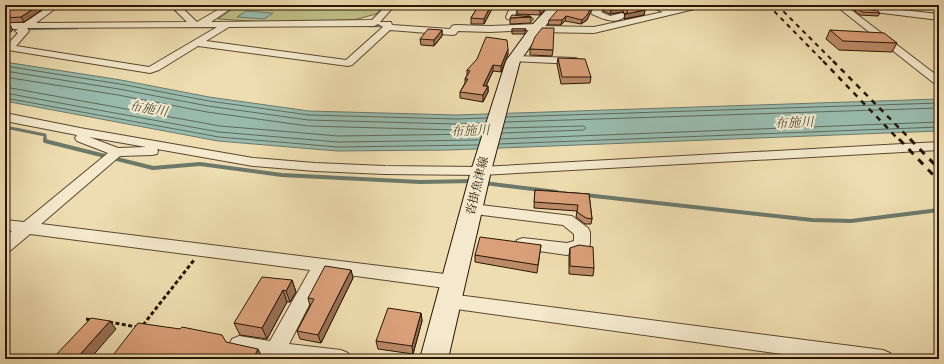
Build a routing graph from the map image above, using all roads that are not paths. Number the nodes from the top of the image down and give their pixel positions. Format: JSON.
{"nodes":[{"id":1,"x":56,"y":5,"type":"edge"},
{"id":2,"x":174,"y":5,"type":"edge"},
{"id":3,"x":232,"y":5,"type":"edge"},
{"id":4,"x":391,"y":5,"type":"edge"},
{"id":5,"x":515,"y":5,"type":"edge"},
{"id":6,"x":557,"y":5,"type":"edge"},
{"id":7,"x":592,"y":5,"type":"edge"},
{"id":8,"x":650,"y":5,"type":"edge"},
{"id":9,"x":700,"y":5,"type":"edge"},
{"id":10,"x":840,"y":5,"type":"edge"},
{"id":11,"x":670,"y":12,"type":"junction"},
{"id":12,"x":939,"y":17,"type":"edge"},
{"id":13,"x":638,"y":20,"type":"junction"},
{"id":14,"x":198,"y":24,"type":"junction"},
{"id":15,"x":374,"y":24,"type":"junction"},
{"id":16,"x":226,"y":25,"type":"junction"},
{"id":17,"x":539,"y":25,"type":"junction"},
{"id":18,"x":5,"y":26,"type":"edge"},
{"id":19,"x":388,"y":27,"type":"junction"},
{"id":20,"x":23,"y":29,"type":"junction"},
{"id":21,"x":5,"y":43,"type":"edge"},
{"id":22,"x":197,"y":43,"type":"junction"},
{"id":23,"x":514,"y":60,"type":"junction"},
{"id":24,"x":584,"y":61,"type":"edge"},
{"id":25,"x":939,"y":82,"type":"edge"},
{"id":26,"x":5,"y":117,"type":"edge"},
{"id":27,"x":80,"y":132,"type":"junction"},
{"id":28,"x":939,"y":146,"type":"edge"},
{"id":29,"x":174,"y":148,"type":"junction"},
{"id":30,"x":117,"y":152,"type":"junction"},
{"id":31,"x":481,"y":171,"type":"junction"},
{"id":32,"x":472,"y":209,"type":"junction"},
{"id":33,"x":5,"y":225,"type":"edge"},
{"id":34,"x":26,"y":228,"type":"junction"},
{"id":35,"x":512,"y":242,"type":"edge"},
{"id":36,"x":5,"y":246,"type":"edge"},
{"id":37,"x":321,"y":265,"type":"junction"},
{"id":38,"x":451,"y":292,"type":"junction"},
{"id":39,"x":240,"y":346,"type":"edge"},
{"id":40,"x":275,"y":351,"type":"junction"},
{"id":41,"x":316,"y":358,"type":"edge"},
{"id":42,"x":342,"y":359,"type":"edge"},
{"id":43,"x":434,"y":359,"type":"edge"},
{"id":44,"x":883,"y":359,"type":"edge"}],
"edges":[{"from":1,"to":20,"type":"street"},
{"from":2,"to":14,"type":"street"},
{"from":3,"to":14,"type":"street"},
{"from":4,"to":15,"type":"street"},
{"from":5,"to":17,"type":"street"},
{"from":6,"to":17,"type":"main road","name":"沓掛魚津線"},
{"from":7,"to":13,"type":"street"},
{"from":8,"to":11,"type":"street"},
{"from":9,"to":11,"type":"street"},
{"from":10,"to":12,"type":"street"},
{"from":10,"to":25,"type":"street"},
{"from":11,"to":13,"type":"street"},
{"from":13,"to":17,"type":"street"},
{"from":14,"to":16,"type":"street"},
{"from":14,"to":20,"type":"street"},
{"from":15,"to":16,"type":"street"},
{"from":15,"to":19,"type":"street"},
{"from":16,"to":22,"type":"street"},
{"from":17,"to":19,"type":"street"},
{"from":17,"to":23,"type":"main road","name":"沓掛魚津線"},
{"from":18,"to":20,"type":"street"},
{"from":19,"to":22,"type":"street"},
{"from":20,"to":21,"type":"street"},
{"from":20,"to":22,"type":"street"},
{"from":23,"to":24,"type":"street"},
{"from":23,"to":31,"type":"main road","name":"沓掛魚津線"},
{"from":26,"to":27,"type":"street"},
{"from":27,"to":29,"type":"street"},
{"from":27,"to":30,"type":"street"},
{"from":28,"to":31,"type":"street"},
{"from":29,"to":30,"type":"street"},
{"from":29,"to":31,"type":"street"},
{"from":30,"to":34,"type":"street"},
{"from":31,"to":32,"type":"main road","name":"沓掛魚津線"},
{"from":32,"to":35,"type":"street"},
{"from":32,"to":38,"type":"main road","name":"沓掛魚津線"},
{"from":33,"to":34,"type":"street"},
{"from":34,"to":36,"type":"street"},
{"from":34,"to":37,"type":"street"},
{"from":37,"to":38,"type":"street"},
{"from":37,"to":40,"type":"street"},
{"from":38,"to":43,"type":"main road","name":"沓掛魚津線"},
{"from":38,"to":44,"type":"street"},
{"from":39,"to":40,"type":"street"},
{"from":40,"to":41,"type":"street"},
{"from":41,"to":42,"type":"street"}]}
